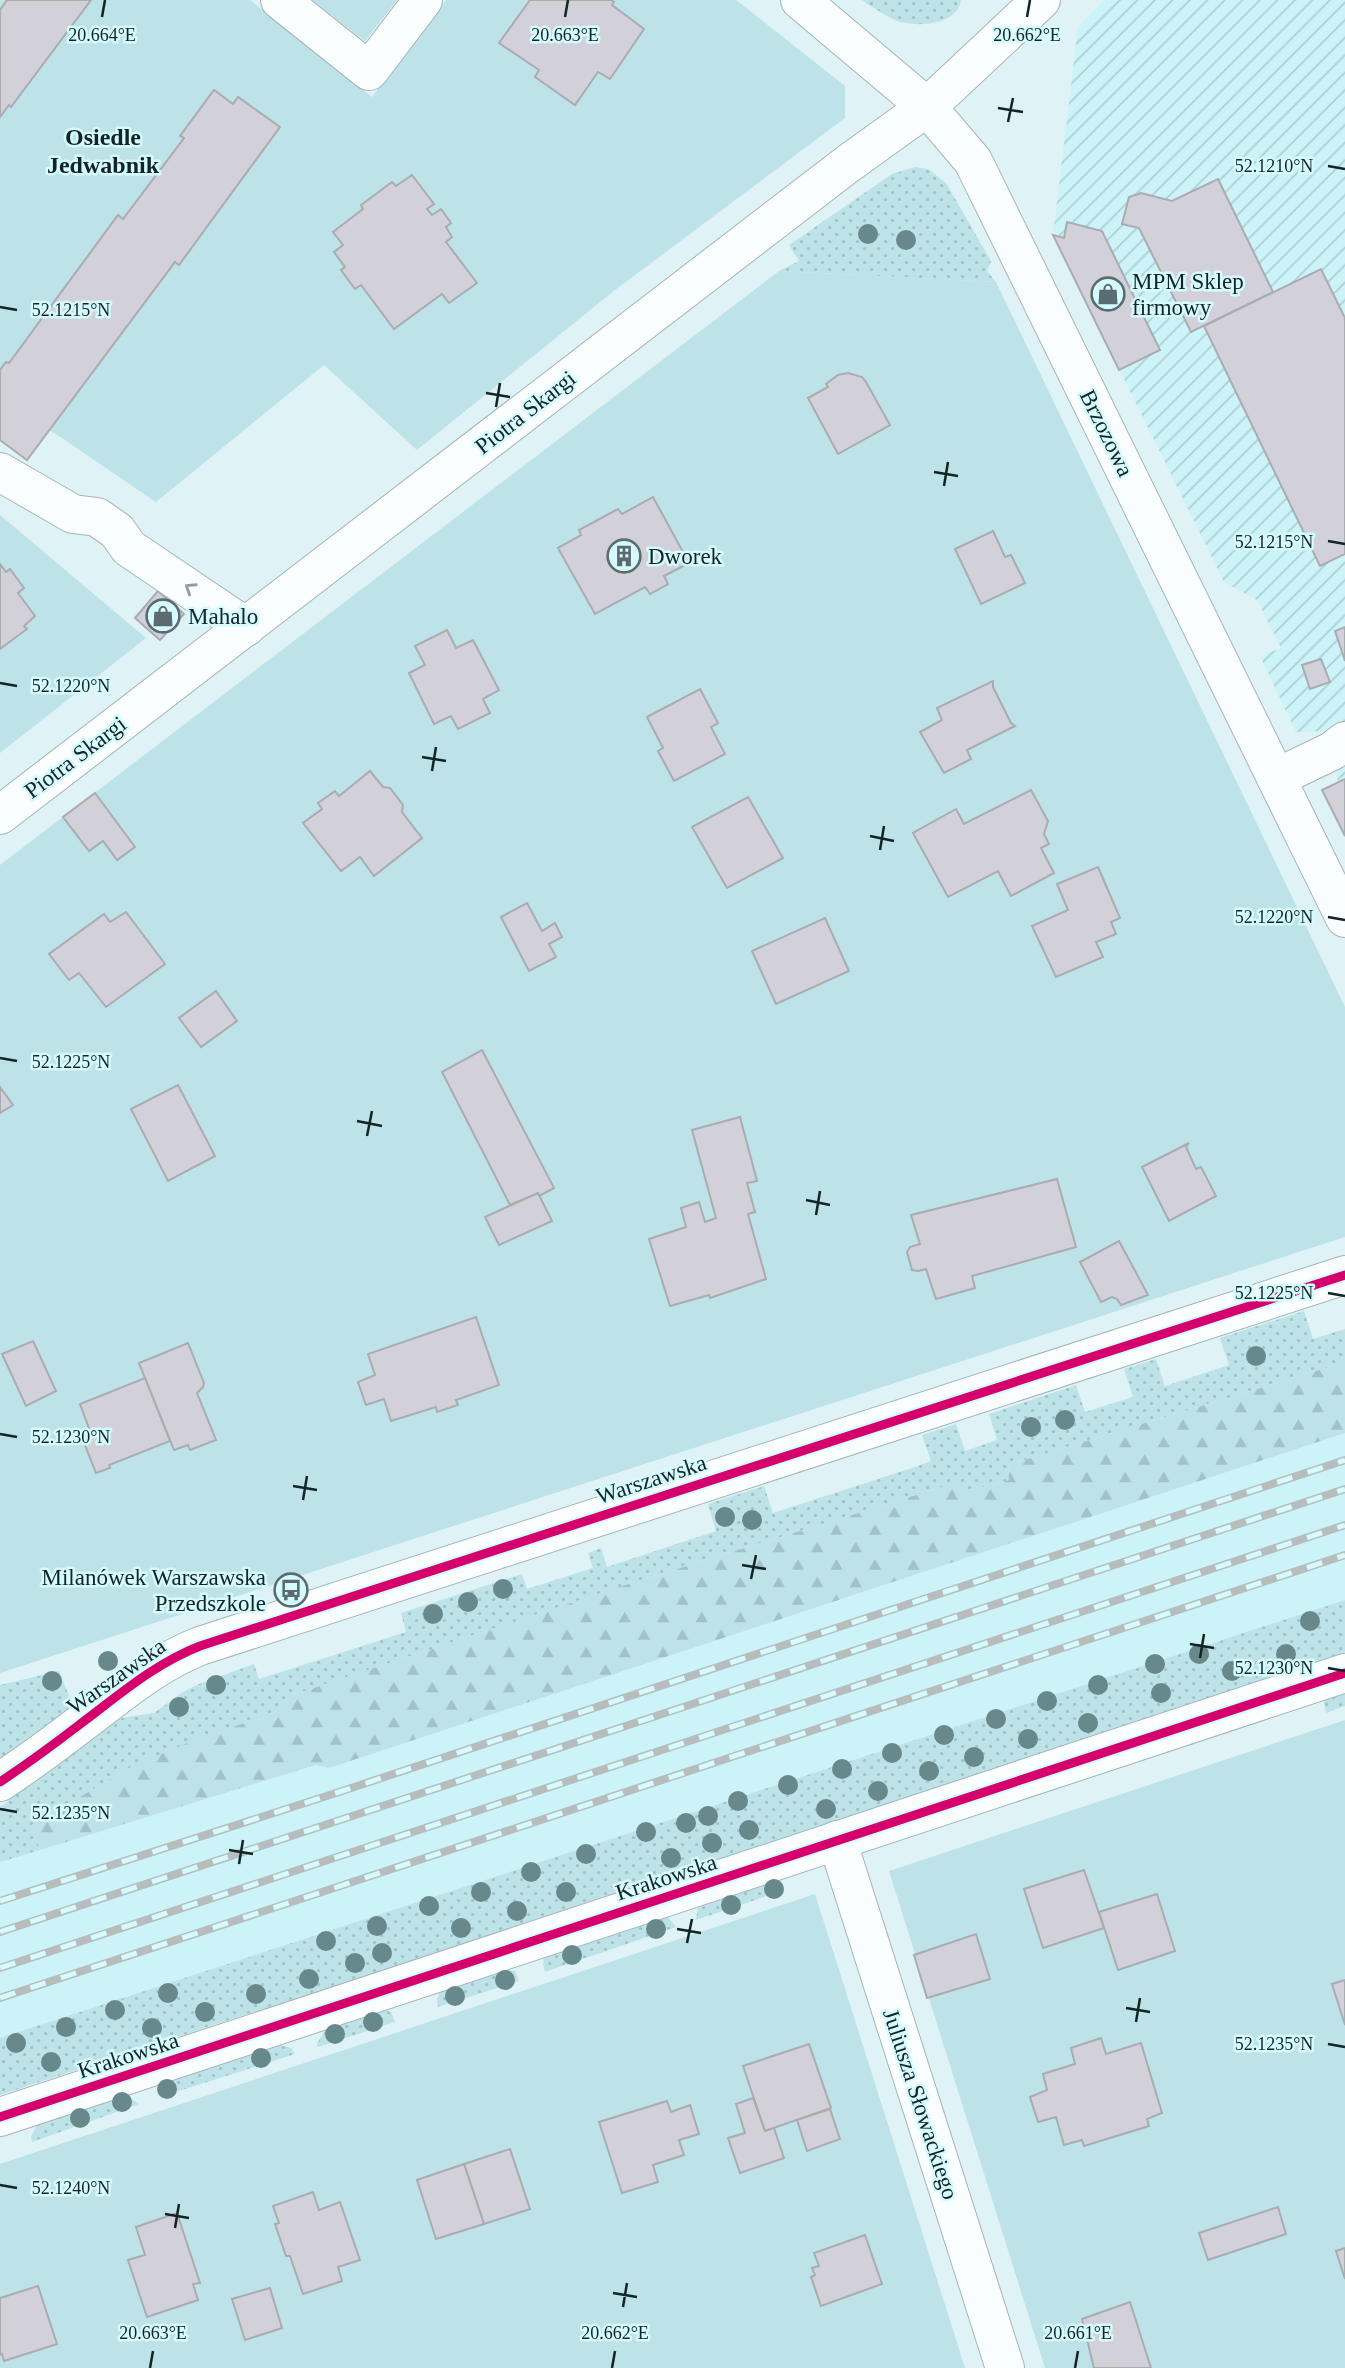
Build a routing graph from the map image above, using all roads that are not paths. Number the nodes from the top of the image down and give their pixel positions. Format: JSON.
{"nodes":[{"id":1,"x":280,"y":0,"type":"edge"},
{"id":2,"x":424,"y":0,"type":"edge"},
{"id":3,"x":800,"y":0,"type":"edge"},
{"id":4,"x":1041,"y":0,"type":"edge"},
{"id":5,"x":927,"y":107,"type":"junction"},
{"id":6,"x":0,"y":472,"type":"edge"},
{"id":7,"x":246,"y":627,"type":"junction"},
{"id":8,"x":1345,"y":741,"type":"edge"},
{"id":9,"x":1276,"y":778,"type":"junction"},
{"id":10,"x":0,"y":815,"type":"edge"},
{"id":11,"x":1345,"y":918,"type":"edge"},
{"id":12,"x":1345,"y":1275,"type":"edge"},
{"id":13,"x":1345,"y":1673,"type":"edge"},
{"id":14,"x":0,"y":1782,"type":"edge"},
{"id":15,"x":837,"y":1840,"type":"junction"},
{"id":16,"x":0,"y":2117,"type":"edge"},
{"id":17,"x":1005,"y":2368,"type":"edge"}],
"edges":[{"from":1,"to":2,"type":"street"},
{"from":3,"to":5,"type":"street","name":"Brzozowa"},
{"from":4,"to":5,"type":"street","name":"Piotra Skargi"},
{"from":5,"to":7,"type":"street","name":"Piotra Skargi"},
{"from":5,"to":9,"type":"street","name":"Brzozowa"},
{"from":7,"to":6,"type":"street","one_way":true},
{"from":7,"to":10,"type":"street","name":"Piotra Skargi"},
{"from":8,"to":9,"type":"street"},
{"from":9,"to":11,"type":"street","name":"Brzozowa"},
{"from":12,"to":14,"type":"street","name":"Warszawska"},
{"from":13,"to":15,"type":"street","name":"Krakowska"},
{"from":15,"to":16,"type":"street","name":"Krakowska"},
{"from":15,"to":17,"type":"street","name":"Juliusza Słowackiego"}]}
